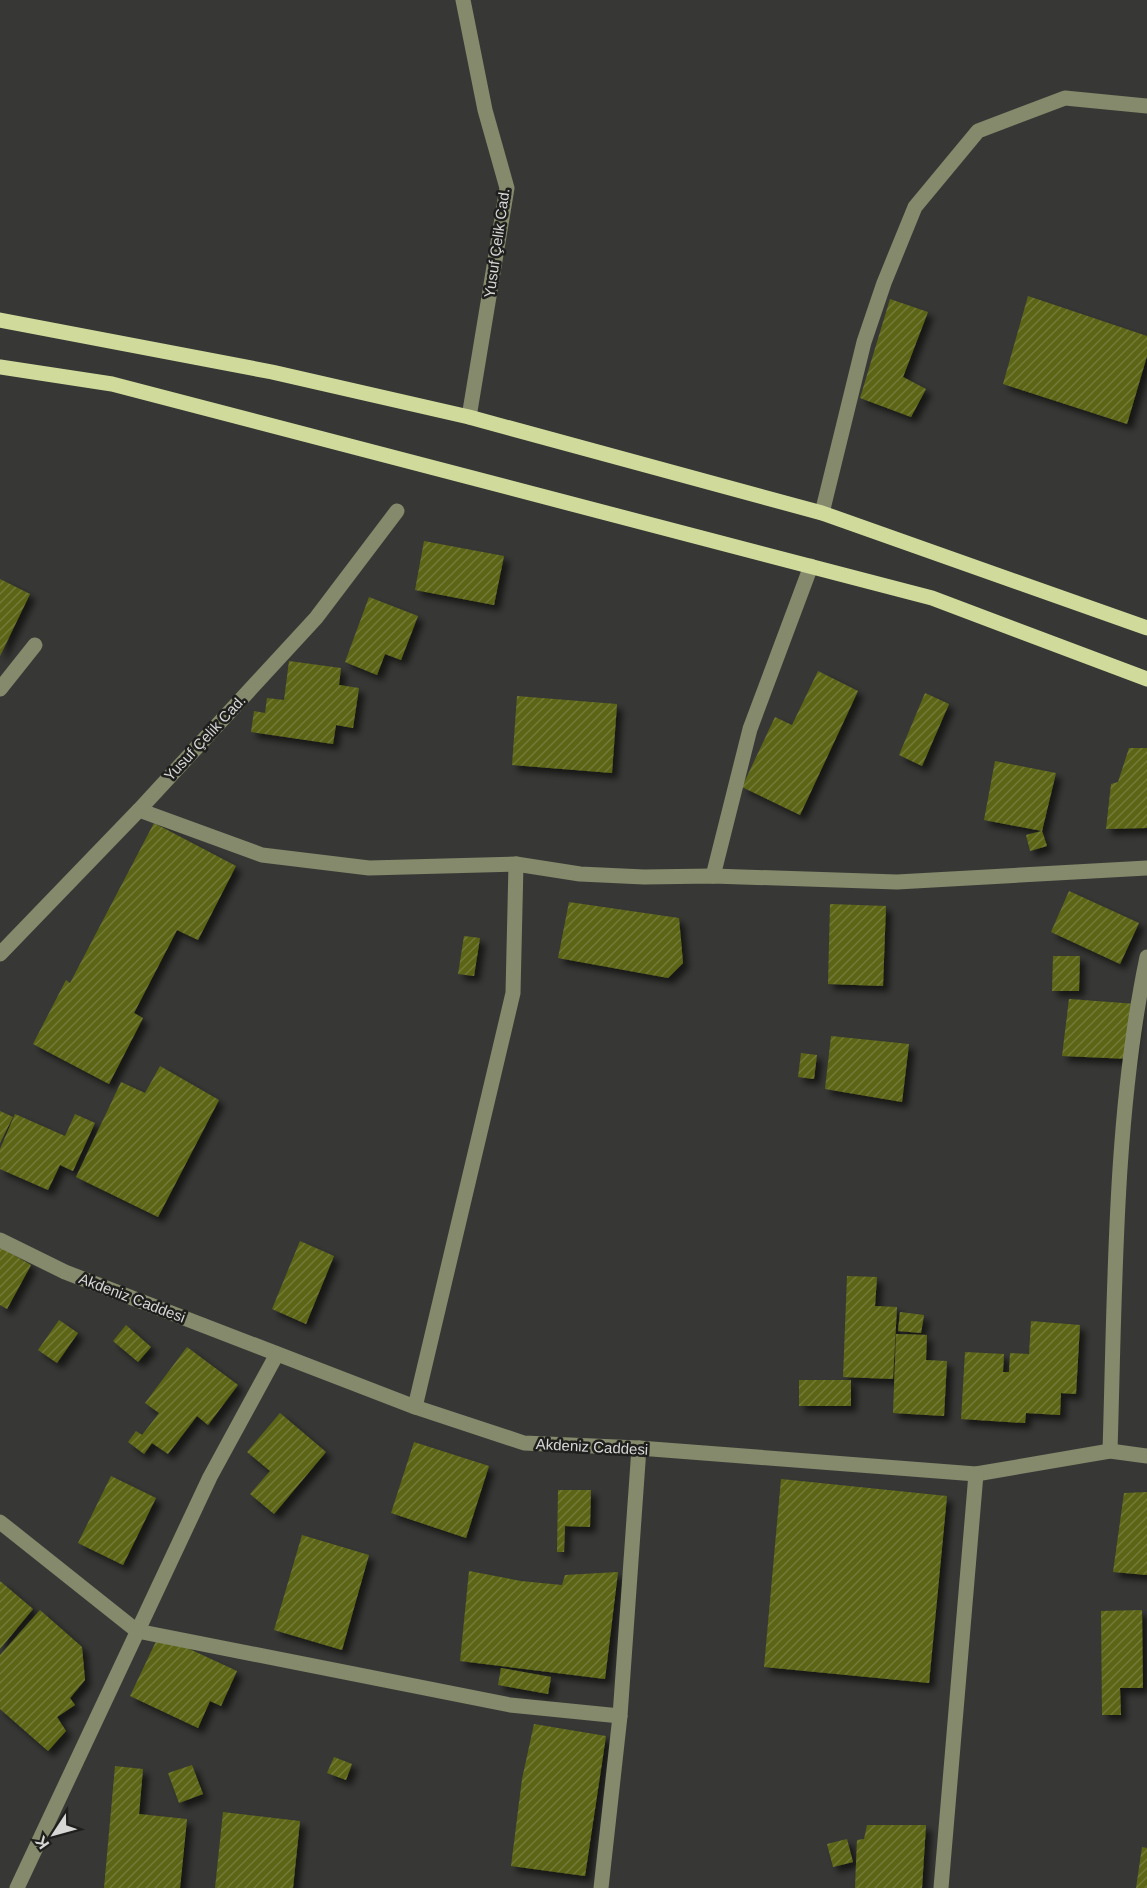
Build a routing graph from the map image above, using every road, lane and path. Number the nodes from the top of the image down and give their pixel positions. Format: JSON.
{"nodes":[{"id":1,"x":463,"y":0,"type":"edge"},
{"id":2,"x":1147,"y":106,"type":"edge"},
{"id":3,"x":0,"y":320,"type":"edge"},
{"id":4,"x":0,"y":367,"type":"edge"},
{"id":5,"x":469,"y":417,"type":"junction"},
{"id":6,"x":397,"y":511,"type":"dead end"},
{"id":7,"x":822,"y":513,"type":"junction"},
{"id":8,"x":811,"y":566,"type":"junction"},
{"id":9,"x":1147,"y":628,"type":"edge"},
{"id":10,"x":35,"y":645,"type":"dead end"},
{"id":11,"x":1147,"y":679,"type":"edge"},
{"id":12,"x":0,"y":689,"type":"edge"},
{"id":13,"x":139,"y":810,"type":"junction"},
{"id":14,"x":516,"y":864,"type":"junction"},
{"id":15,"x":1147,"y":868,"type":"edge"},
{"id":16,"x":713,"y":876,"type":"junction"},
{"id":17,"x":0,"y":954,"type":"edge"},
{"id":18,"x":1147,"y":957,"type":"edge"},
{"id":19,"x":0,"y":1240,"type":"edge"},
{"id":20,"x":277,"y":1354,"type":"junction"},
{"id":21,"x":415,"y":1407,"type":"junction"},
{"id":22,"x":639,"y":1448,"type":"junction"},
{"id":23,"x":1110,"y":1451,"type":"junction"},
{"id":24,"x":1147,"y":1456,"type":"edge"},
{"id":25,"x":976,"y":1474,"type":"junction"},
{"id":26,"x":0,"y":1522,"type":"edge"},
{"id":27,"x":137,"y":1631,"type":"junction"},
{"id":28,"x":620,"y":1716,"type":"junction"},
{"id":29,"x":17,"y":1888,"type":"edge"},
{"id":30,"x":601,"y":1888,"type":"edge"},
{"id":31,"x":941,"y":1888,"type":"edge"}],
"edges":[{"from":1,"to":5,"type":"street","name":"Yusuf Çelik Cad."},
{"from":2,"to":7,"type":"street"},
{"from":3,"to":5,"type":"main road"},
{"from":4,"to":8,"type":"main road"},
{"from":5,"to":7,"type":"main road"},
{"from":6,"to":13,"type":"street","name":"Yusuf Çelik Cad."},
{"from":7,"to":9,"type":"main road"},
{"from":8,"to":11,"type":"main road"},
{"from":8,"to":16,"type":"street"},
{"from":10,"to":12,"type":"street"},
{"from":13,"to":14,"type":"street"},
{"from":13,"to":17,"type":"street","name":"Yusuf Çelik Cad."},
{"from":14,"to":16,"type":"street"},
{"from":14,"to":21,"type":"street"},
{"from":15,"to":16,"type":"street"},
{"from":18,"to":23,"type":"street"},
{"from":19,"to":20,"type":"street","name":"Akdeniz Caddesi"},
{"from":20,"to":21,"type":"street","name":"Akdeniz Caddesi"},
{"from":20,"to":27,"type":"street"},
{"from":21,"to":22,"type":"street","name":"Akdeniz Caddesi"},
{"from":22,"to":25,"type":"street","name":"Akdeniz Caddesi"},
{"from":22,"to":28,"type":"street"},
{"from":23,"to":24,"type":"street","name":"Akdeniz Caddesi"},
{"from":23,"to":25,"type":"street","name":"Akdeniz Caddesi"},
{"from":25,"to":31,"type":"street"},
{"from":26,"to":27,"type":"street"},
{"from":27,"to":28,"type":"street"},
{"from":27,"to":29,"type":"street"},
{"from":28,"to":30,"type":"street"}]}
